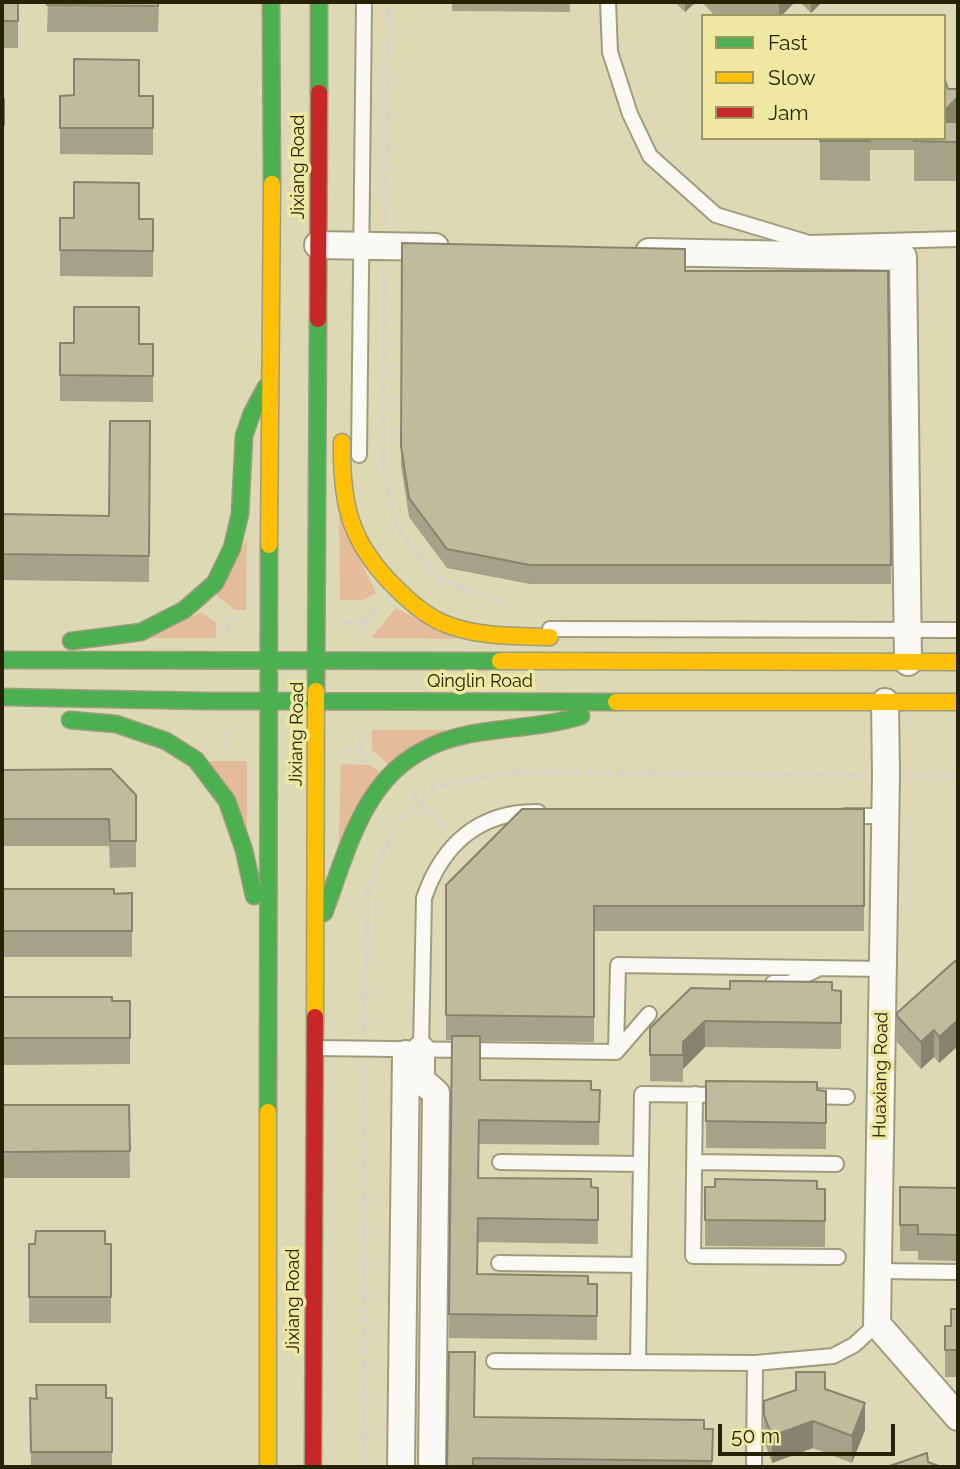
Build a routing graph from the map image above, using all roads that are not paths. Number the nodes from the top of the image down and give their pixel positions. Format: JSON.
{"nodes":[{"id":1,"x":271,"y":2,"type":"edge"},
{"id":2,"x":319,"y":2,"type":"edge"},
{"id":3,"x":364,"y":2,"type":"edge"},
{"id":4,"x":608,"y":2,"type":"edge"},
{"id":5,"x":958,"y":239,"type":"edge"},
{"id":6,"x":318,"y":245,"type":"junction"},
{"id":7,"x":373,"y":246,"type":"junction"},
{"id":8,"x":456,"y":248,"type":"edge"},
{"id":9,"x":623,"y":251,"type":"edge"},
{"id":10,"x":318,"y":372,"type":"junction"},
{"id":11,"x":271,"y":377,"type":"junction"},
{"id":12,"x":907,"y":630,"type":"junction"},
{"id":13,"x":958,"y":630,"type":"edge"},
{"id":14,"x":57,"y":642,"type":"dead end"},
{"id":15,"x":35,"y":644,"type":"dead end"},
{"id":16,"x":2,"y":652,"type":"edge"},
{"id":17,"x":2,"y":660,"type":"edge"},
{"id":18,"x":268,"y":660,"type":"junction"},
{"id":19,"x":317,"y":660,"type":"junction"},
{"id":20,"x":613,"y":661,"type":"junction"},
{"id":21,"x":756,"y":662,"type":"junction"},
{"id":22,"x":908,"y":662,"type":"junction"},
{"id":23,"x":958,"y":662,"type":"edge"},
{"id":24,"x":2,"y":697,"type":"edge"},
{"id":25,"x":268,"y":701,"type":"junction"},
{"id":26,"x":316,"y":701,"type":"junction"},
{"id":27,"x":610,"y":701,"type":"junction"},
{"id":28,"x":689,"y":702,"type":"junction"},
{"id":29,"x":885,"y":702,"type":"junction"},
{"id":30,"x":958,"y":702,"type":"edge"},
{"id":31,"x":54,"y":718,"type":"dead end"},
{"id":32,"x":559,"y":812,"type":"edge"},
{"id":33,"x":831,"y":816,"type":"edge"},
{"id":34,"x":886,"y":816,"type":"junction"},
{"id":35,"x":269,"y":936,"type":"junction"},
{"id":36,"x":314,"y":936,"type":"junction"},
{"id":37,"x":821,"y":968,"type":"junction"},
{"id":38,"x":883,"y":968,"type":"junction"},
{"id":39,"x":764,"y":982,"type":"edge"},
{"id":40,"x":649,"y":1014,"type":"dead end"},
{"id":41,"x":314,"y":1048,"type":"junction"},
{"id":42,"x":413,"y":1049,"type":"junction"},
{"id":43,"x":616,"y":1052,"type":"junction"},
{"id":44,"x":695,"y":1094,"type":"junction"},
{"id":45,"x":737,"y":1095,"type":"edge"},
{"id":46,"x":792,"y":1096,"type":"edge"},
{"id":47,"x":847,"y":1097,"type":"dead end"},
{"id":48,"x":500,"y":1162,"type":"dead end"},
{"id":49,"x":694,"y":1162,"type":"junction"},
{"id":50,"x":640,"y":1164,"type":"junction"},
{"id":51,"x":836,"y":1164,"type":"dead end"},
{"id":52,"x":838,"y":1257,"type":"dead end"},
{"id":53,"x":499,"y":1263,"type":"dead end"},
{"id":54,"x":639,"y":1265,"type":"junction"},
{"id":55,"x":878,"y":1271,"type":"junction"},
{"id":56,"x":958,"y":1272,"type":"edge"},
{"id":57,"x":877,"y":1324,"type":"junction"},
{"id":58,"x":494,"y":1362,"type":"dead end"},
{"id":59,"x":638,"y":1362,"type":"junction"},
{"id":60,"x":755,"y":1363,"type":"junction"},
{"id":61,"x":958,"y":1417,"type":"edge"},
{"id":62,"x":268,"y":1467,"type":"edge"},
{"id":63,"x":313,"y":1467,"type":"edge"},
{"id":64,"x":401,"y":1467,"type":"edge"},
{"id":65,"x":432,"y":1467,"type":"edge"},
{"id":66,"x":754,"y":1467,"type":"edge"}],
"edges":[{"from":1,"to":11,"type":"main road","name":"Jixiang Road"},
{"from":2,"to":6,"type":"main road","name":"Jixiang Road"},
{"from":3,"to":7,"type":"lane"},
{"from":4,"to":5,"type":"lane"},
{"from":6,"to":7,"type":"street"},
{"from":6,"to":10,"type":"main road","name":"Jixiang Road"},
{"from":7,"to":8,"type":"street"},
{"from":7,"to":12,"type":"lane"},
{"from":9,"to":12,"type":"street"},
{"from":10,"to":19,"type":"main road","name":"Jixiang Road"},
{"from":10,"to":20,"type":"main road"},
{"from":11,"to":14,"type":"main road"},
{"from":11,"to":18,"type":"main road","name":"Jixiang Road"},
{"from":12,"to":13,"type":"lane"},
{"from":12,"to":22,"type":"street"},
{"from":15,"to":16,"type":"main road"},
{"from":17,"to":18,"type":"main road","name":"Qinglin Road"},
{"from":18,"to":19,"type":"main road","name":"Qinglin Road"},
{"from":18,"to":25,"type":"main road","name":"Jixiang Road"},
{"from":19,"to":20,"type":"main road","name":"Qinglin Road"},
{"from":19,"to":26,"type":"main road","name":"Jixiang Road"},
{"from":20,"to":21,"type":"main road","name":"Qinglin Road"},
{"from":21,"to":22,"type":"main road","name":"Qinglin Road"},
{"from":21,"to":28,"type":"main road"},
{"from":22,"to":23,"type":"main road","name":"Qinglin Road"},
{"from":24,"to":25,"type":"main road","name":"Qinglin Road"},
{"from":25,"to":26,"type":"main road","name":"Qinglin Road"},
{"from":25,"to":35,"type":"main road","name":"Jixiang Road"},
{"from":26,"to":27,"type":"main road","name":"Qinglin Road"},
{"from":26,"to":36,"type":"main road","name":"Jixiang Road"},
{"from":27,"to":28,"type":"main road","name":"Qinglin Road"},
{"from":27,"to":36,"type":"main road"},
{"from":28,"to":29,"type":"main road","name":"Qinglin Road"},
{"from":29,"to":30,"type":"main road","name":"Qinglin Road"},
{"from":29,"to":34,"type":"street","name":"Huaxiang Road"},
{"from":31,"to":35,"type":"main road"},
{"from":32,"to":42,"type":"lane"},
{"from":33,"to":34,"type":"lane"},
{"from":34,"to":38,"type":"street","name":"Huaxiang Road"},
{"from":35,"to":62,"type":"main road","name":"Jixiang Road"},
{"from":36,"to":41,"type":"main road","name":"Jixiang Road"},
{"from":37,"to":38,"type":"lane"},
{"from":37,"to":39,"type":"lane"},
{"from":37,"to":43,"type":"lane"},
{"from":38,"to":55,"type":"street","name":"Huaxiang Road"},
{"from":40,"to":43,"type":"lane"},
{"from":41,"to":42,"type":"lane"},
{"from":41,"to":63,"type":"main road","name":"Jixiang Road"},
{"from":42,"to":43,"type":"lane"},
{"from":42,"to":64,"type":"street"},
{"from":42,"to":65,"type":"street"},
{"from":44,"to":45,"type":"lane"},
{"from":44,"to":49,"type":"lane"},
{"from":44,"to":50,"type":"lane"},
{"from":46,"to":47,"type":"lane"},
{"from":48,"to":50,"type":"lane"},
{"from":49,"to":51,"type":"lane"},
{"from":49,"to":52,"type":"lane"},
{"from":50,"to":54,"type":"lane"},
{"from":53,"to":54,"type":"lane"},
{"from":54,"to":59,"type":"lane"},
{"from":55,"to":56,"type":"lane"},
{"from":55,"to":57,"type":"street","name":"Huaxiang Road"},
{"from":57,"to":60,"type":"lane"},
{"from":57,"to":61,"type":"street"},
{"from":58,"to":59,"type":"lane"},
{"from":59,"to":60,"type":"lane"},
{"from":60,"to":66,"type":"lane"}]}
